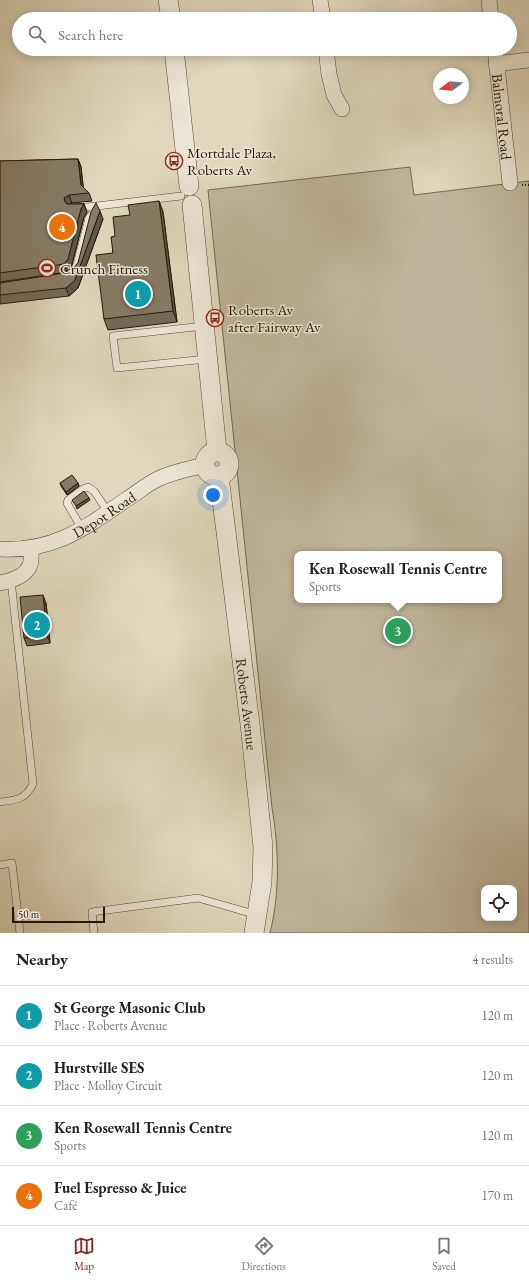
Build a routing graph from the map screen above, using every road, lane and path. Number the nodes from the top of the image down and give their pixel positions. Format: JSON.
{"nodes":[{"id":1,"x":168,"y":0,"type":"edge"},
{"id":2,"x":320,"y":0,"type":"edge"},
{"id":3,"x":489,"y":0,"type":"edge"},
{"id":4,"x":170,"y":12,"type":"edge"},
{"id":5,"x":321,"y":12,"type":"edge"},
{"id":6,"x":490,"y":12,"type":"edge"},
{"id":7,"x":175,"y":56,"type":"edge"},
{"id":8,"x":327,"y":56,"type":"edge"},
{"id":9,"x":496,"y":56,"type":"edge"},
{"id":10,"x":529,"y":60,"type":"edge"},
{"id":11,"x":342,"y":109,"type":"dead end"},
{"id":12,"x":510,"y":183,"type":"dead end"},
{"id":13,"x":188,"y":195,"type":"junction"},
{"id":14,"x":97,"y":206,"type":"junction"},
{"id":15,"x":72,"y":208,"type":"edge"},
{"id":16,"x":70,"y":277,"type":"edge"},
{"id":17,"x":204,"y":326,"type":"junction"},
{"id":18,"x":207,"y":359,"type":"junction"},
{"id":19,"x":211,"y":458,"type":"junction"},
{"id":20,"x":108,"y":512,"type":"junction"},
{"id":21,"x":82,"y":529,"type":"junction"},
{"id":22,"x":31,"y":548,"type":"junction"},
{"id":23,"x":0,"y":549,"type":"edge"},
{"id":24,"x":5,"y":582,"type":"edge"},
{"id":25,"x":0,"y":802,"type":"edge"},
{"id":26,"x":0,"y":865,"type":"edge"},
{"id":27,"x":258,"y":915,"type":"junction"},
{"id":28,"x":20,"y":933,"type":"edge"},
{"id":29,"x":94,"y":933,"type":"edge"},
{"id":30,"x":254,"y":933,"type":"edge"}],
"edges":[{"from":1,"to":4,"type":"street"},
{"from":2,"to":5,"type":"street"},
{"from":3,"to":6,"type":"street"},
{"from":7,"to":13,"type":"street"},
{"from":8,"to":11,"type":"street"},
{"from":9,"to":10,"type":"street"},
{"from":9,"to":12,"type":"street","name":"Balmoral Road"},
{"from":13,"to":14,"type":"lane"},
{"from":13,"to":17,"type":"street"},
{"from":14,"to":15,"type":"lane"},
{"from":14,"to":16,"type":"lane"},
{"from":17,"to":18,"type":"street"},
{"from":17,"to":18,"type":"lane"},
{"from":18,"to":19,"type":"street"},
{"from":19,"to":20,"type":"street","name":"Depot Road"},
{"from":19,"to":27,"type":"street","name":"Roberts Avenue"},
{"from":20,"to":21,"type":"street","name":"Depot Road"},
{"from":20,"to":21,"type":"lane"},
{"from":21,"to":22,"type":"street","name":"Depot Road"},
{"from":22,"to":23,"type":"street","name":"Depot Road"},
{"from":22,"to":24,"type":"street"},
{"from":24,"to":25,"type":"lane"},
{"from":26,"to":28,"type":"lane"},
{"from":27,"to":29,"type":"lane"},
{"from":27,"to":30,"type":"street","name":"Roberts Avenue"}]}
